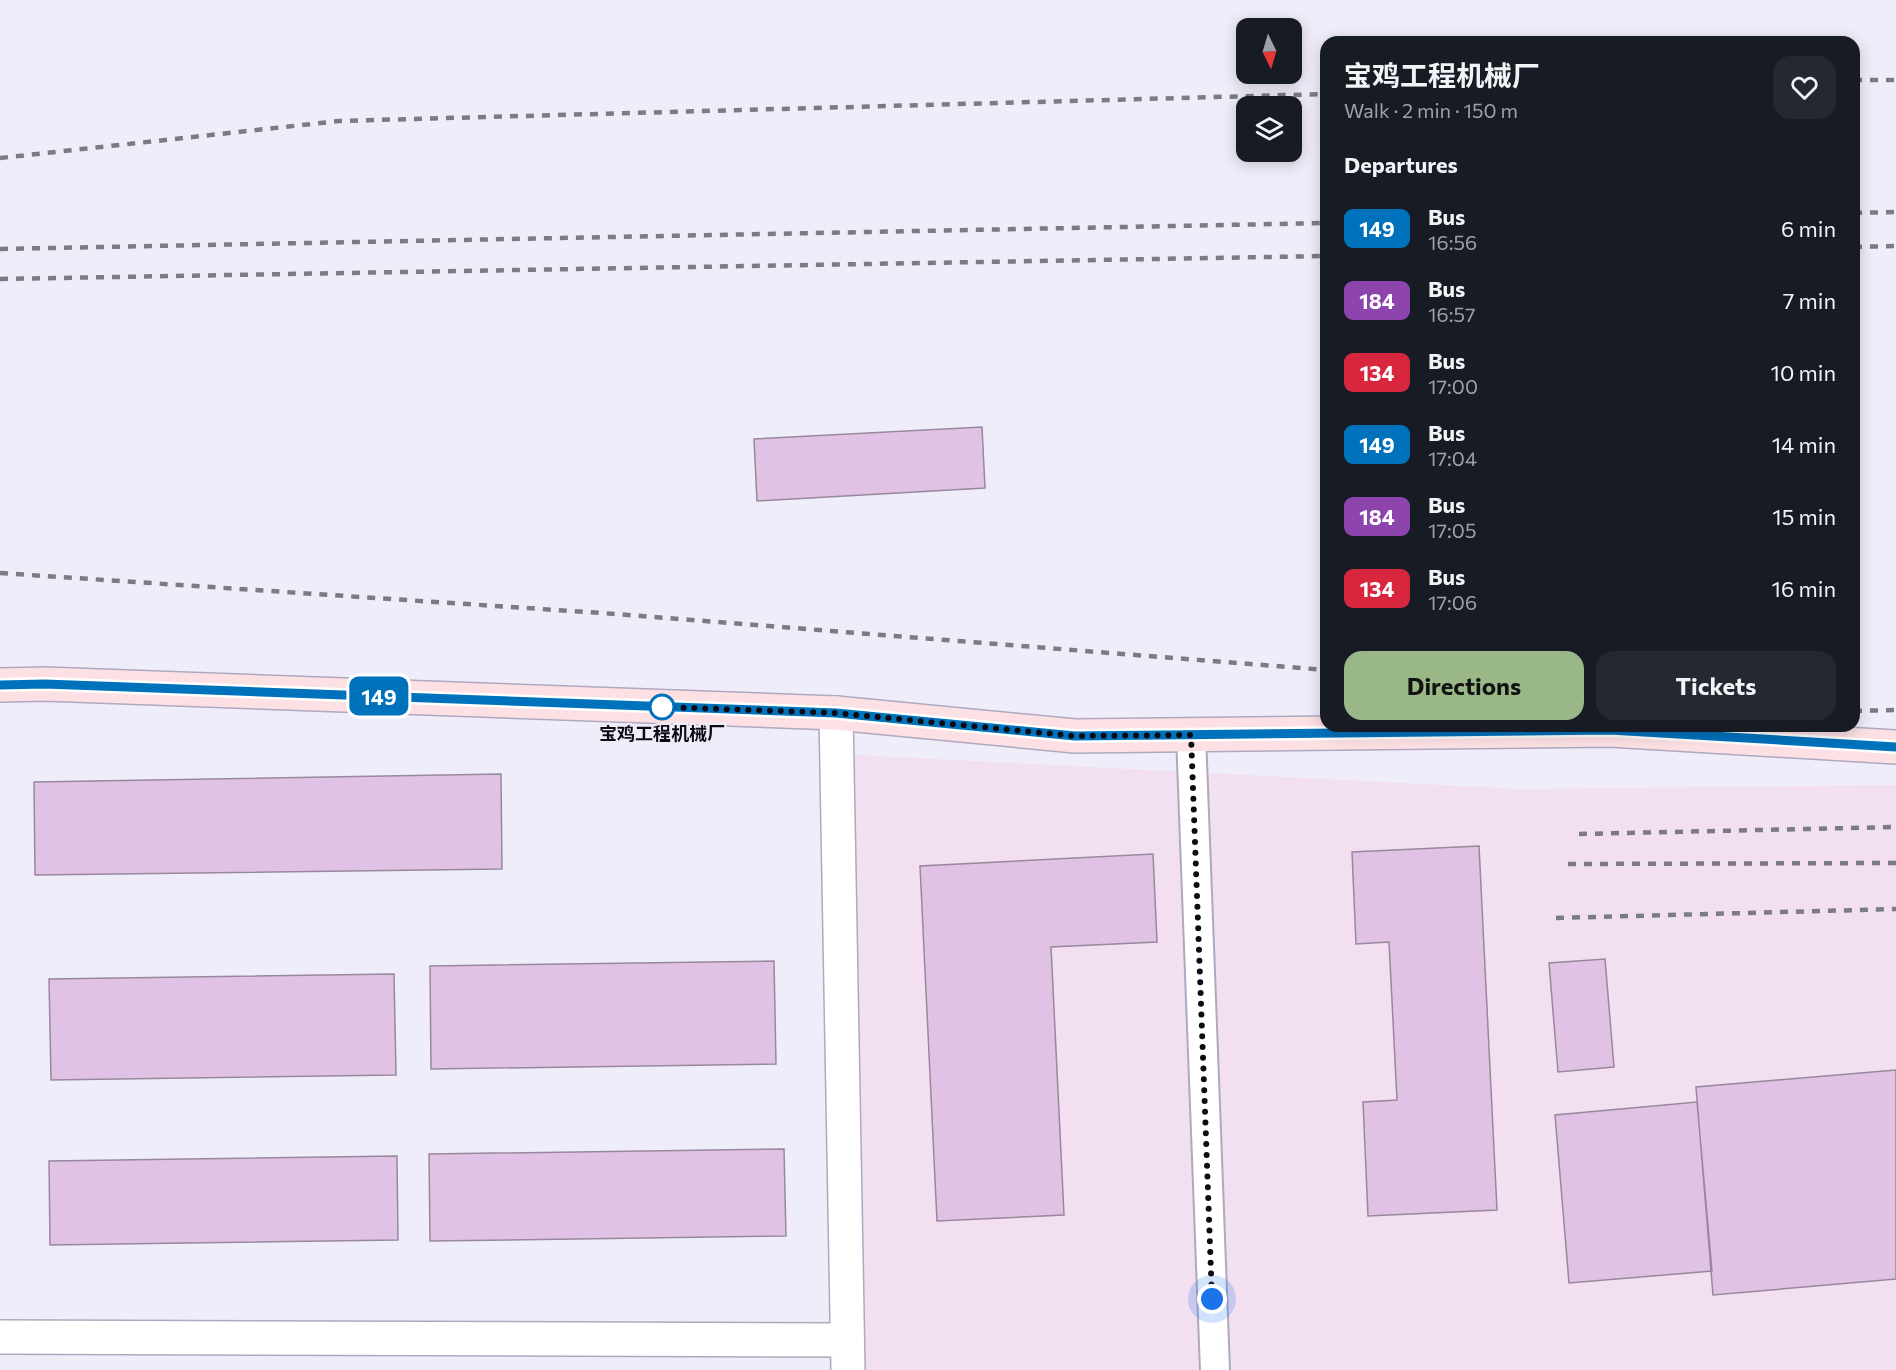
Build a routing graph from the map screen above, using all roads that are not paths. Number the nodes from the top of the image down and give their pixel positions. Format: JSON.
{"nodes":[{"id":1,"x":0,"y":685,"type":"edge"},
{"id":2,"x":836,"y":713,"type":"junction"},
{"id":3,"x":1442,"y":732,"type":"edge"},
{"id":4,"x":1644,"y":732,"type":"edge"},
{"id":5,"x":1191,"y":735,"type":"junction"},
{"id":6,"x":1896,"y":747,"type":"edge"},
{"id":7,"x":0,"y":1337,"type":"edge"},
{"id":8,"x":848,"y":1355,"type":"edge"},
{"id":9,"x":1215,"y":1370,"type":"edge"}],
"edges":[{"from":1,"to":2,"type":"main road"},
{"from":2,"to":5,"type":"main road"},
{"from":2,"to":8,"type":"street"},
{"from":3,"to":5,"type":"main road"},
{"from":4,"to":6,"type":"main road"},
{"from":5,"to":9,"type":"lane"},
{"from":7,"to":8,"type":"street"}]}
